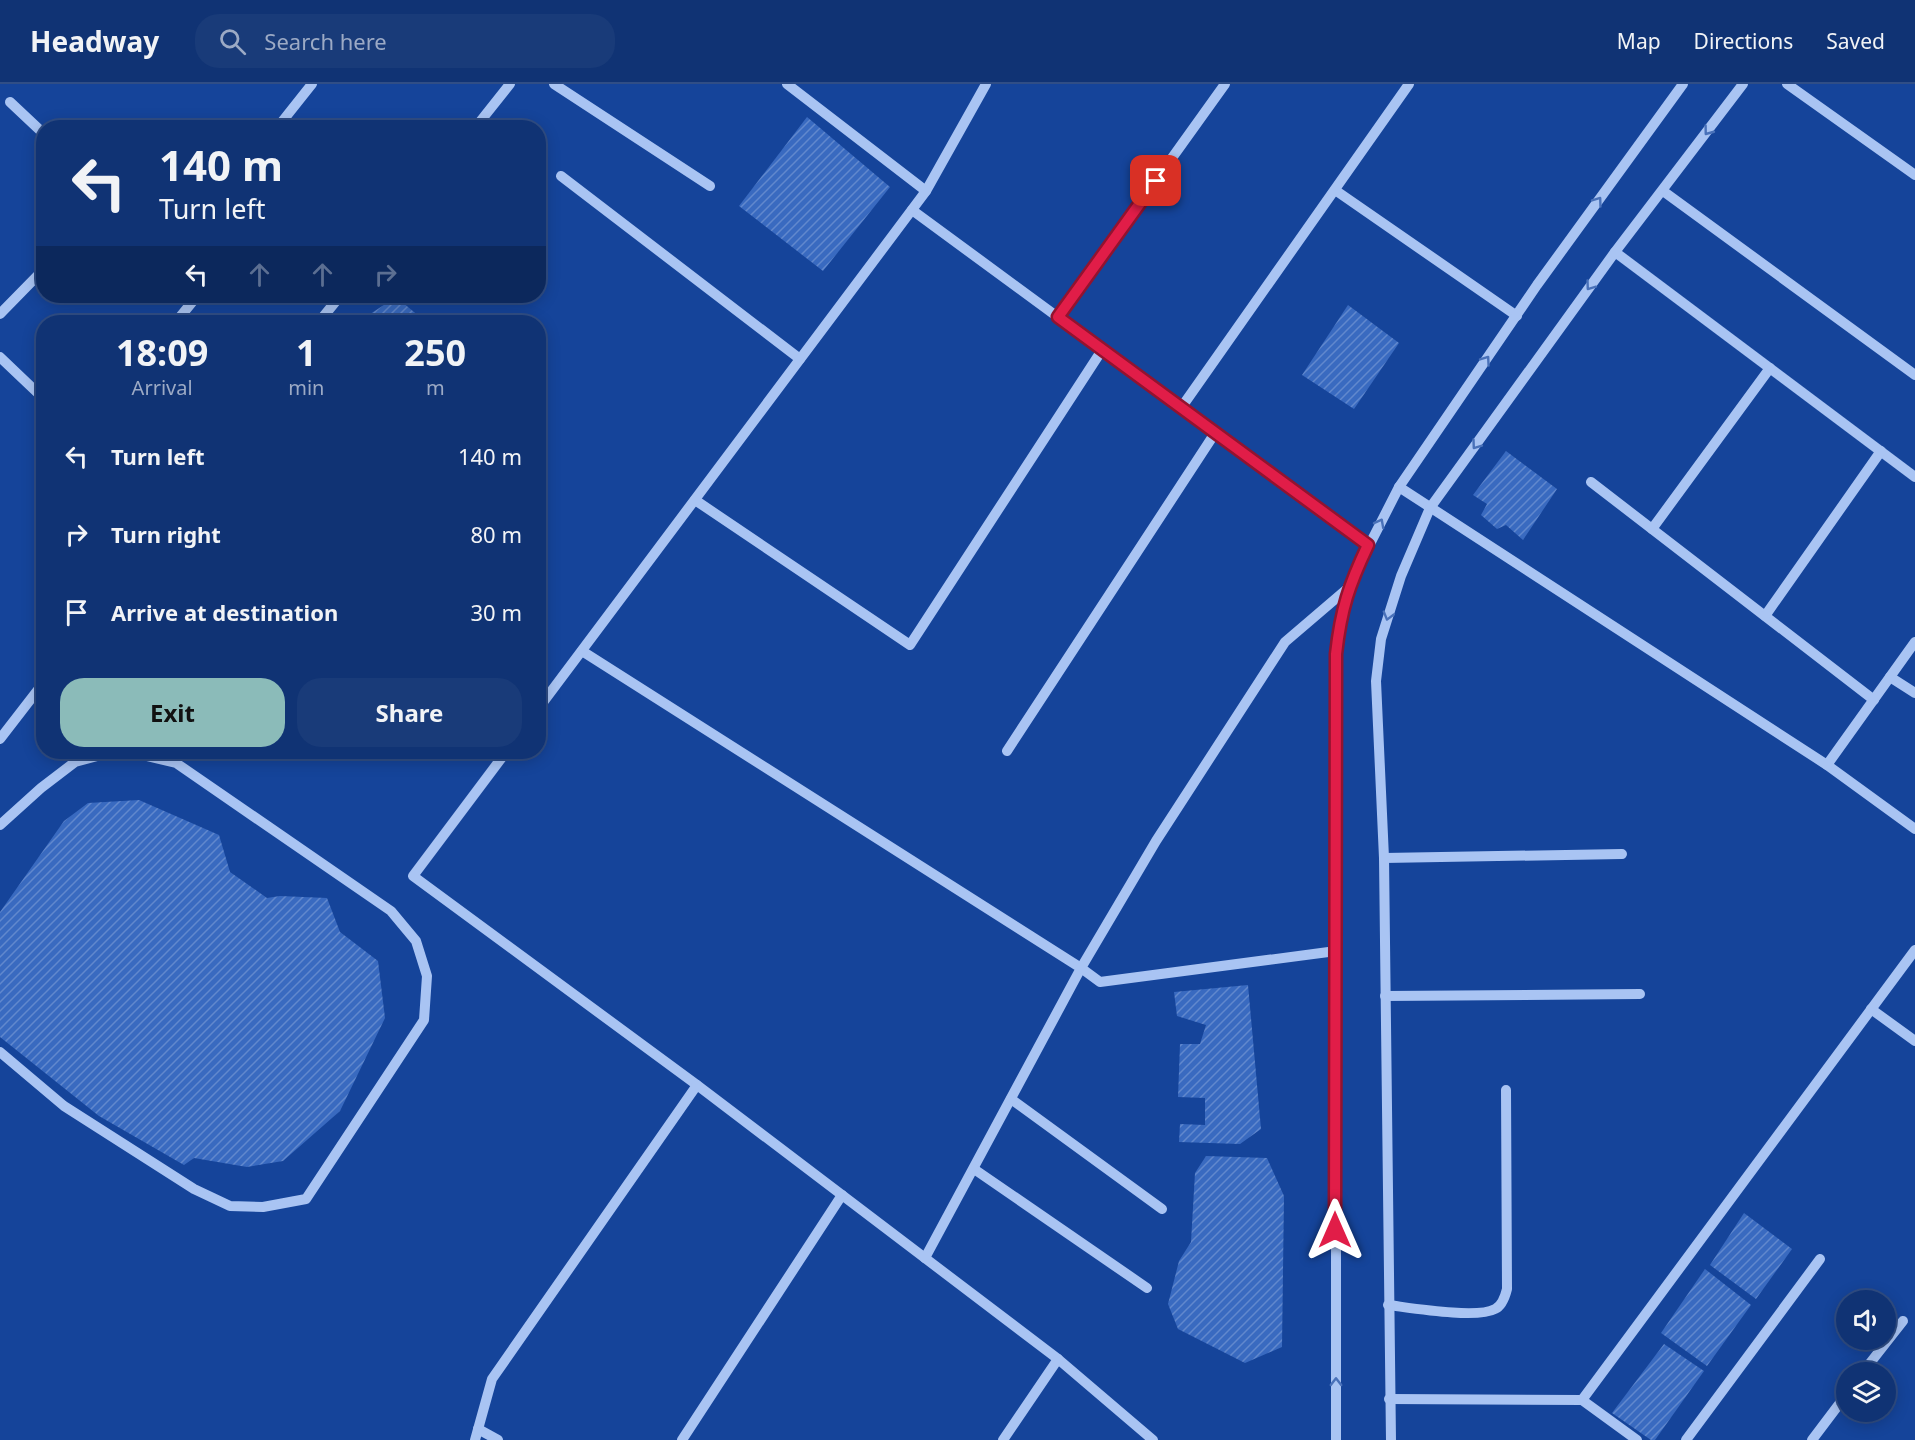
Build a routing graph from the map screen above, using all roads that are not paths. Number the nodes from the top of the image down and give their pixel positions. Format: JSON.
{"nodes":[{"id":1,"x":312,"y":84,"type":"edge"},
{"id":2,"x":510,"y":84,"type":"edge"},
{"id":3,"x":554,"y":84,"type":"edge"},
{"id":4,"x":787,"y":84,"type":"edge"},
{"id":5,"x":986,"y":84,"type":"edge"},
{"id":6,"x":1225,"y":84,"type":"edge"},
{"id":7,"x":1408,"y":84,"type":"edge"},
{"id":8,"x":1683,"y":84,"type":"edge"},
{"id":9,"x":1743,"y":84,"type":"edge"},
{"id":10,"x":1787,"y":84,"type":"edge"},
{"id":11,"x":10,"y":102,"type":"dead end"},
{"id":12,"x":283,"y":120,"type":"edge"},
{"id":13,"x":481,"y":120,"type":"edge"},
{"id":14,"x":36,"y":126,"type":"edge"},
{"id":15,"x":1915,"y":175,"type":"edge"},
{"id":16,"x":561,"y":176,"type":"dead end"},
{"id":17,"x":710,"y":186,"type":"dead end"},
{"id":18,"x":1335,"y":189,"type":"junction"},
{"id":19,"x":926,"y":191,"type":"junction"},
{"id":20,"x":1663,"y":191,"type":"junction"},
{"id":21,"x":912,"y":210,"type":"junction"},
{"id":22,"x":1616,"y":252,"type":"junction"},
{"id":23,"x":36,"y":277,"type":"edge"},
{"id":24,"x":191,"y":303,"type":"edge"},
{"id":25,"x":0,"y":315,"type":"edge"},
{"id":26,"x":182,"y":315,"type":"edge"},
{"id":27,"x":1517,"y":316,"type":"junction"},
{"id":28,"x":1058,"y":317,"type":"junction"},
{"id":29,"x":1102,"y":350,"type":"junction"},
{"id":30,"x":0,"y":357,"type":"edge"},
{"id":31,"x":801,"y":359,"type":"junction"},
{"id":32,"x":1770,"y":368,"type":"junction"},
{"id":33,"x":1915,"y":375,"type":"edge"},
{"id":34,"x":36,"y":391,"type":"edge"},
{"id":35,"x":1181,"y":408,"type":"junction"},
{"id":36,"x":1215,"y":433,"type":"junction"},
{"id":37,"x":1881,"y":451,"type":"junction"},
{"id":38,"x":1915,"y":477,"type":"edge"},
{"id":39,"x":1591,"y":482,"type":"dead end"},
{"id":40,"x":1398,"y":487,"type":"junction"},
{"id":41,"x":695,"y":500,"type":"junction"},
{"id":42,"x":1430,"y":508,"type":"junction"},
{"id":43,"x":1652,"y":529,"type":"junction"},
{"id":44,"x":1368,"y":545,"type":"junction"},
{"id":45,"x":1347,"y":590,"type":"junction"},
{"id":46,"x":1765,"y":616,"type":"junction"},
{"id":47,"x":1915,"y":642,"type":"edge"},
{"id":48,"x":582,"y":651,"type":"junction"},
{"id":49,"x":1890,"y":677,"type":"junction"},
{"id":50,"x":36,"y":692,"type":"edge"},
{"id":51,"x":1915,"y":693,"type":"edge"},
{"id":52,"x":546,"y":698,"type":"edge"},
{"id":53,"x":1874,"y":700,"type":"junction"},
{"id":54,"x":0,"y":739,"type":"edge"},
{"id":55,"x":1007,"y":751,"type":"dead end"},
{"id":56,"x":86,"y":759,"type":"edge"},
{"id":57,"x":159,"y":759,"type":"edge"},
{"id":58,"x":501,"y":759,"type":"edge"},
{"id":59,"x":1827,"y":765,"type":"junction"},
{"id":60,"x":0,"y":825,"type":"edge"},
{"id":61,"x":1915,"y":829,"type":"edge"},
{"id":62,"x":1622,"y":854,"type":"dead end"},
{"id":63,"x":1384,"y":858,"type":"junction"},
{"id":64,"x":1915,"y":950,"type":"edge"},
{"id":65,"x":1336,"y":951,"type":"junction"},
{"id":66,"x":1081,"y":969,"type":"junction"},
{"id":67,"x":1640,"y":994,"type":"dead end"},
{"id":68,"x":1385,"y":996,"type":"junction"},
{"id":69,"x":1871,"y":1009,"type":"junction"},
{"id":70,"x":1915,"y":1041,"type":"edge"},
{"id":71,"x":0,"y":1052,"type":"edge"},
{"id":72,"x":697,"y":1085,"type":"junction"},
{"id":73,"x":1506,"y":1090,"type":"dead end"},
{"id":74,"x":1011,"y":1099,"type":"junction"},
{"id":75,"x":974,"y":1169,"type":"junction"},
{"id":76,"x":842,"y":1195,"type":"junction"},
{"id":77,"x":1162,"y":1209,"type":"dead end"},
{"id":78,"x":925,"y":1258,"type":"junction"},
{"id":79,"x":1820,"y":1259,"type":"dead end"},
{"id":80,"x":1147,"y":1288,"type":"dead end"},
{"id":81,"x":1388,"y":1305,"type":"junction"},
{"id":82,"x":1903,"y":1321,"type":"dead end"},
{"id":83,"x":1058,"y":1359,"type":"junction"},
{"id":84,"x":1871,"y":1362,"type":"edge"},
{"id":85,"x":1389,"y":1400,"type":"junction"},
{"id":86,"x":1582,"y":1400,"type":"junction"},
{"id":87,"x":1836,"y":1408,"type":"edge"},
{"id":88,"x":476,"y":1435,"type":"edge"},
{"id":89,"x":498,"y":1440,"type":"edge"},
{"id":90,"x":682,"y":1440,"type":"edge"},
{"id":91,"x":1003,"y":1440,"type":"edge"},
{"id":92,"x":1153,"y":1440,"type":"edge"},
{"id":93,"x":1336,"y":1440,"type":"edge"},
{"id":94,"x":1391,"y":1440,"type":"edge"},
{"id":95,"x":1637,"y":1440,"type":"edge"},
{"id":96,"x":1686,"y":1440,"type":"edge"},
{"id":97,"x":1812,"y":1440,"type":"edge"}],
"edges":[{"from":1,"to":12,"type":"street"},
{"from":2,"to":13,"type":"street"},
{"from":3,"to":17,"type":"street"},
{"from":4,"to":19,"type":"street"},
{"from":5,"to":19,"type":"street"},
{"from":6,"to":28,"type":"street"},
{"from":7,"to":18,"type":"street"},
{"from":27,"to":8,"type":"street","one_way":true},
{"from":9,"to":20,"type":"street","one_way":true},
{"from":10,"to":15,"type":"street"},
{"from":11,"to":14,"type":"street"},
{"from":16,"to":31,"type":"street"},
{"from":18,"to":27,"type":"street"},
{"from":18,"to":35,"type":"street"},
{"from":19,"to":21,"type":"street"},
{"from":20,"to":22,"type":"street"},
{"from":20,"to":33,"type":"street"},
{"from":21,"to":28,"type":"street"},
{"from":21,"to":31,"type":"street"},
{"from":22,"to":32,"type":"street"},
{"from":22,"to":42,"type":"street","one_way":true},
{"from":23,"to":25,"type":"street"},
{"from":24,"to":26,"type":"street"},
{"from":40,"to":27,"type":"street","one_way":true},
{"from":28,"to":29,"type":"street"},
{"from":29,"to":35,"type":"street"},
{"from":29,"to":41,"type":"street"},
{"from":30,"to":34,"type":"street"},
{"from":31,"to":41,"type":"street"},
{"from":32,"to":37,"type":"street"},
{"from":32,"to":43,"type":"street"},
{"from":35,"to":36,"type":"street"},
{"from":36,"to":44,"type":"street"},
{"from":36,"to":55,"type":"street"},
{"from":37,"to":38,"type":"street"},
{"from":37,"to":46,"type":"street"},
{"from":39,"to":43,"type":"street"},
{"from":40,"to":42,"type":"street"},
{"from":44,"to":40,"type":"street","one_way":true},
{"from":41,"to":48,"type":"street"},
{"from":42,"to":59,"type":"street"},
{"from":42,"to":63,"type":"street","one_way":true},
{"from":43,"to":46,"type":"street"},
{"from":44,"to":45,"type":"street"},
{"from":45,"to":65,"type":"street"},
{"from":45,"to":66,"type":"street"},
{"from":46,"to":53,"type":"street"},
{"from":47,"to":49,"type":"street"},
{"from":48,"to":52,"type":"street"},
{"from":48,"to":66,"type":"street"},
{"from":49,"to":51,"type":"street"},
{"from":49,"to":53,"type":"street"},
{"from":50,"to":54,"type":"street"},
{"from":53,"to":59,"type":"street"},
{"from":56,"to":60,"type":"street"},
{"from":57,"to":71,"type":"street"},
{"from":58,"to":72,"type":"street"},
{"from":59,"to":61,"type":"street"},
{"from":62,"to":63,"type":"street"},
{"from":63,"to":68,"type":"street"},
{"from":64,"to":69,"type":"street"},
{"from":65,"to":66,"type":"street"},
{"from":93,"to":65,"type":"street","one_way":true},
{"from":66,"to":74,"type":"street"},
{"from":67,"to":68,"type":"street"},
{"from":68,"to":81,"type":"street"},
{"from":69,"to":70,"type":"street"},
{"from":69,"to":86,"type":"street"},
{"from":72,"to":76,"type":"street"},
{"from":72,"to":88,"type":"street"},
{"from":73,"to":81,"type":"street"},
{"from":74,"to":75,"type":"street"},
{"from":74,"to":77,"type":"street"},
{"from":75,"to":78,"type":"street"},
{"from":75,"to":80,"type":"street"},
{"from":76,"to":78,"type":"street"},
{"from":76,"to":90,"type":"street"},
{"from":78,"to":83,"type":"street"},
{"from":79,"to":96,"type":"street"},
{"from":81,"to":85,"type":"street"},
{"from":82,"to":84,"type":"street"},
{"from":83,"to":91,"type":"street"},
{"from":83,"to":92,"type":"street"},
{"from":85,"to":86,"type":"street"},
{"from":85,"to":94,"type":"street"},
{"from":86,"to":95,"type":"street"},
{"from":87,"to":97,"type":"street"},
{"from":88,"to":89,"type":"street"}]}
